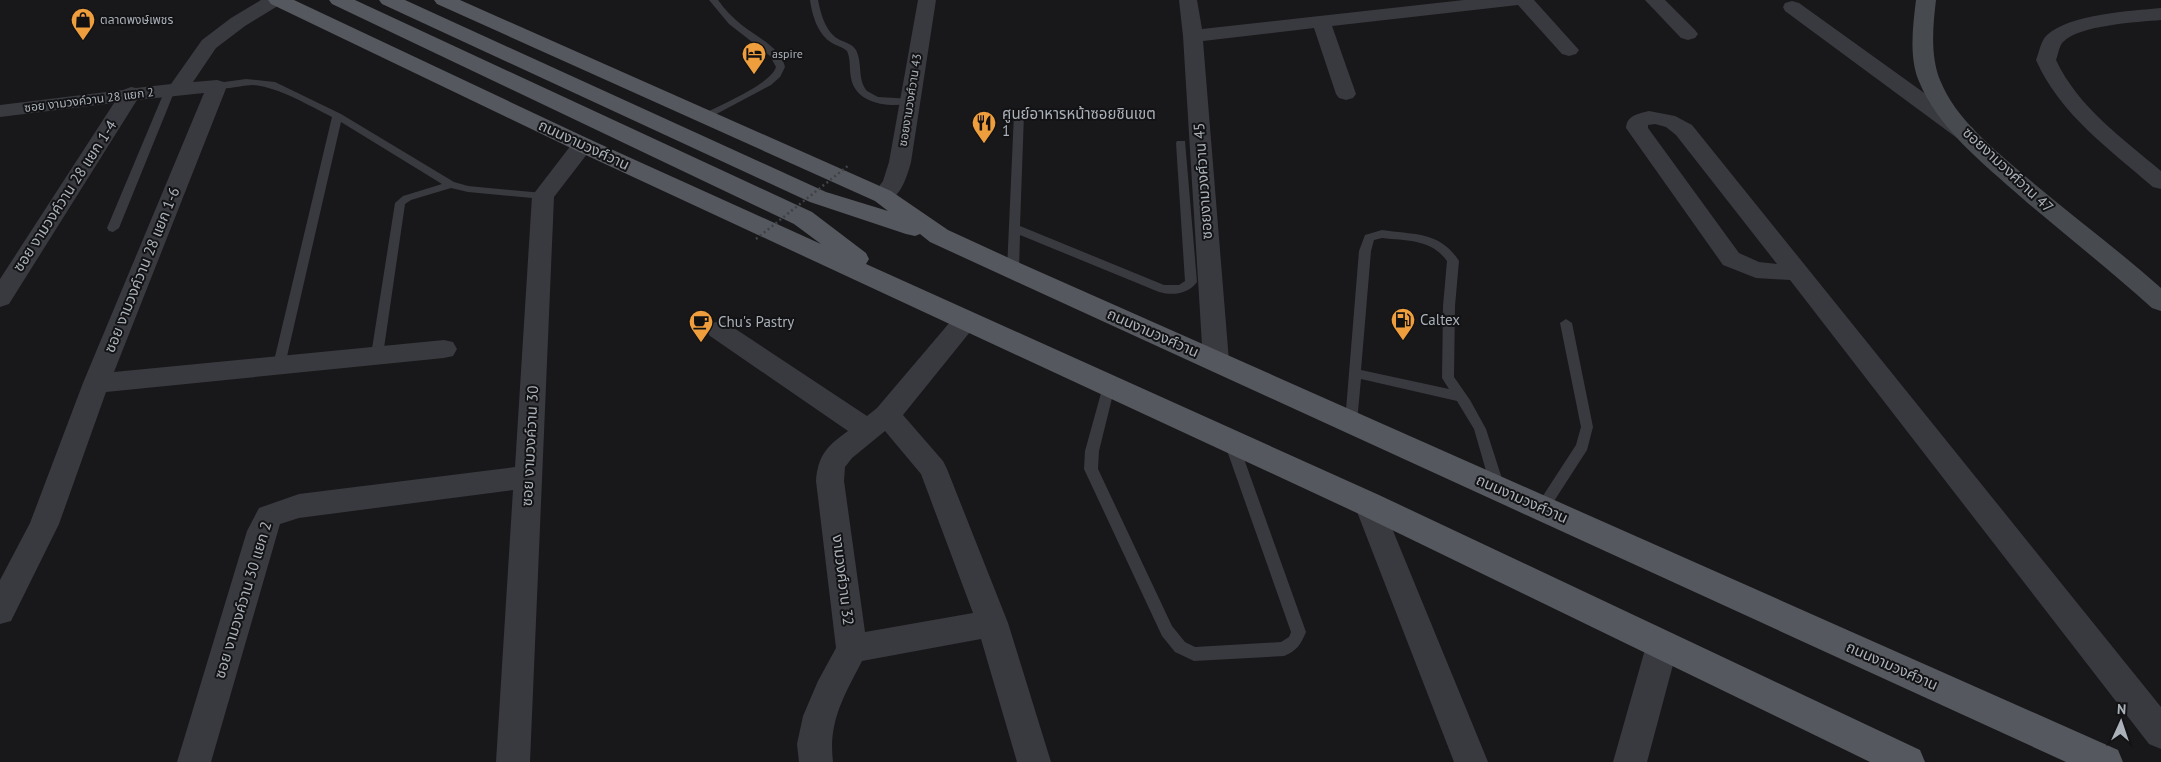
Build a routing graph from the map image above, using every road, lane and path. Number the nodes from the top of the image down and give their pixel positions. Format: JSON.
{"nodes":[{"id":1,"x":274,"y":0,"type":"edge"},
{"id":2,"x":278,"y":0,"type":"edge"},
{"id":3,"x":339,"y":0,"type":"edge"},
{"id":4,"x":389,"y":0,"type":"edge"},
{"id":5,"x":713,"y":0,"type":"edge"},
{"id":6,"x":814,"y":0,"type":"edge"},
{"id":7,"x":927,"y":0,"type":"edge"},
{"id":8,"x":1188,"y":0,"type":"edge"},
{"id":9,"x":1329,"y":0,"type":"edge"},
{"id":10,"x":1512,"y":0,"type":"edge"},
{"id":11,"x":1524,"y":0,"type":"edge"},
{"id":12,"x":1654,"y":0,"type":"edge"},
{"id":13,"x":1926,"y":0,"type":"edge"},
{"id":14,"x":457,"y":2,"type":"edge"},
{"id":15,"x":1792,"y":7,"type":"dead end"},
{"id":16,"x":2161,"y":14,"type":"edge"},
{"id":17,"x":1330,"y":20,"type":"junction"},
{"id":18,"x":1688,"y":34,"type":"dead end"},
{"id":19,"x":1193,"y":36,"type":"junction"},
{"id":20,"x":1569,"y":50,"type":"dead end"},
{"id":21,"x":217,"y":86,"type":"junction"},
{"id":22,"x":174,"y":90,"type":"junction"},
{"id":23,"x":131,"y":93,"type":"junction"},
{"id":24,"x":1346,"y":94,"type":"dead end"},
{"id":25,"x":910,"y":101,"type":"junction"},
{"id":26,"x":0,"y":111,"type":"edge"},
{"id":27,"x":1019,"y":114,"type":"dead end"},
{"id":28,"x":337,"y":116,"type":"junction"},
{"id":29,"x":707,"y":116,"type":"junction"},
{"id":30,"x":1970,"y":137,"type":"junction"},
{"id":31,"x":1181,"y":144,"type":"dead end"},
{"id":32,"x":583,"y":145,"type":"junction"},
{"id":33,"x":849,"y":165,"type":"dead end"},
{"id":34,"x":2161,"y":182,"type":"edge"},
{"id":35,"x":451,"y":185,"type":"junction"},
{"id":36,"x":543,"y":196,"type":"junction"},
{"id":37,"x":883,"y":196,"type":"junction"},
{"id":38,"x":113,"y":228,"type":"dead end"},
{"id":39,"x":1014,"y":228,"type":"junction"},
{"id":40,"x":939,"y":236,"type":"junction"},
{"id":41,"x":756,"y":239,"type":"dead end"},
{"id":42,"x":1013,"y":270,"type":"junction"},
{"id":43,"x":1796,"y":272,"type":"junction"},
{"id":44,"x":891,"y":286,"type":"junction"},
{"id":45,"x":0,"y":298,"type":"edge"},
{"id":46,"x":2161,"y":302,"type":"edge"},
{"id":47,"x":965,"y":321,"type":"junction"},
{"id":48,"x":1566,"y":323,"type":"dead end"},
{"id":49,"x":719,"y":330,"type":"dead end"},
{"id":50,"x":444,"y":349,"type":"dead end"},
{"id":51,"x":376,"y":356,"type":"junction"},
{"id":52,"x":1216,"y":362,"type":"junction"},
{"id":53,"x":279,"y":365,"type":"junction"},
{"id":54,"x":1356,"y":372,"type":"junction"},
{"id":55,"x":96,"y":383,"type":"junction"},
{"id":56,"x":1109,"y":386,"type":"junction"},
{"id":57,"x":1462,"y":397,"type":"junction"},
{"id":58,"x":877,"y":422,"type":"junction"},
{"id":59,"x":1351,"y":422,"type":"junction"},
{"id":60,"x":1231,"y":441,"type":"junction"},
{"id":61,"x":528,"y":477,"type":"junction"},
{"id":62,"x":1498,"y":488,"type":"junction"},
{"id":63,"x":1368,"y":504,"type":"junction"},
{"id":64,"x":1542,"y":508,"type":"junction"},
{"id":65,"x":0,"y":611,"type":"edge"},
{"id":66,"x":992,"y":623,"type":"junction"},
{"id":67,"x":1662,"y":646,"type":"junction"},
{"id":68,"x":852,"y":649,"type":"junction"},
{"id":69,"x":2161,"y":733,"type":"edge"},
{"id":70,"x":194,"y":762,"type":"edge"},
{"id":71,"x":513,"y":762,"type":"edge"},
{"id":72,"x":816,"y":762,"type":"edge"},
{"id":73,"x":1034,"y":762,"type":"edge"},
{"id":74,"x":1471,"y":762,"type":"edge"},
{"id":75,"x":1630,"y":762,"type":"edge"},
{"id":76,"x":1907,"y":762,"type":"edge"},
{"id":77,"x":2105,"y":762,"type":"edge"}],
"edges":[{"from":1,"to":22,"type":"street"},
{"from":2,"to":32,"type":"main road","name":"ถนนงามวงศ์วาน"},
{"from":3,"to":44,"type":"main road","name":"ถนนงามวงศ์วาน"},
{"from":4,"to":40,"type":"main road","name":"ถนนงามวงศ์วาน"},
{"from":5,"to":29,"type":"lane"},
{"from":6,"to":25,"type":"lane"},
{"from":7,"to":25,"type":"street","name":"ซอยงามวงศ์วาน 43"},
{"from":8,"to":19,"type":"street","name":"ซอยงามวงศ์วาน 45"},
{"from":9,"to":17,"type":"street"},
{"from":10,"to":17,"type":"street"},
{"from":11,"to":20,"type":"street"},
{"from":12,"to":18,"type":"street"},
{"from":13,"to":30,"type":"street","name":"ซอยงามวงศ์วาน 47"},
{"from":14,"to":29,"type":"main road","name":"ถนนงามวงศ์วาน"},
{"from":15,"to":30,"type":"street"},
{"from":16,"to":34,"type":"street"},
{"from":17,"to":19,"type":"street"},
{"from":17,"to":24,"type":"street"},
{"from":19,"to":52,"type":"street","name":"ซอยงามวงศ์วาน 45"},
{"from":21,"to":22,"type":"street"},
{"from":21,"to":28,"type":"lane"},
{"from":21,"to":55,"type":"street","name":"ซอย งามวงค์วาน 28 แยก 1-6"},
{"from":22,"to":23,"type":"street","name":"ซอย งามวงค์วาน 28 แยก 2"},
{"from":22,"to":38,"type":"lane"},
{"from":23,"to":26,"type":"street","name":"ซอย งามวงค์วาน 28 แยก 2"},
{"from":23,"to":45,"type":"street","name":"ซอย งามวงค์วาน 28 แยก 1-4"},
{"from":25,"to":37,"type":"street","name":"ซอยงามวงศ์วาน 43"},
{"from":27,"to":39,"type":"lane"},
{"from":28,"to":35,"type":"lane"},
{"from":28,"to":53,"type":"lane"},
{"from":29,"to":37,"type":"main road","name":"ถนนงามวงศ์วาน"},
{"from":30,"to":46,"type":"street","name":"ซอยงามวงศ์วาน 47"},
{"from":31,"to":39,"type":"lane"},
{"from":32,"to":36,"type":"street"},
{"from":32,"to":44,"type":"main road","name":"ถนนงามวงศ์วาน"},
{"from":33,"to":41,"type":"path","bridge":true},
{"from":35,"to":36,"type":"lane"},
{"from":35,"to":51,"type":"lane"},
{"from":36,"to":61,"type":"street","name":"ซอย งามวงค์วาน 30"},
{"from":37,"to":40,"type":"main road","name":"ถนนงามวงศ์วาน"},
{"from":39,"to":42,"type":"lane"},
{"from":40,"to":42,"type":"main road","name":"ถนนงามวงศ์วาน"},
{"from":42,"to":52,"type":"main road","name":"ถนนงามวงศ์วาน"},
{"from":43,"to":43,"type":"street"},
{"from":43,"to":69,"type":"street"},
{"from":44,"to":47,"type":"main road","name":"ถนนงามวงศ์วาน"},
{"from":47,"to":56,"type":"main road","name":"ถนนงามวงศ์วาน"},
{"from":47,"to":58,"type":"street","name":"งามวงศ์วาน 32"},
{"from":48,"to":64,"type":"lane"},
{"from":49,"to":58,"type":"street"},
{"from":50,"to":51,"type":"street"},
{"from":51,"to":53,"type":"street"},
{"from":52,"to":59,"type":"main road","name":"ถนนงามวงศ์วาน"},
{"from":53,"to":55,"type":"street"},
{"from":54,"to":57,"type":"lane"},
{"from":54,"to":57,"type":"lane"},
{"from":54,"to":59,"type":"lane"},
{"from":55,"to":65,"type":"street","name":"ซอย งามวงค์วาน 28 แยก 1-6"},
{"from":56,"to":60,"type":"main road","name":"ถนนงามวงศ์วาน"},
{"from":56,"to":60,"type":"lane"},
{"from":57,"to":62,"type":"lane"},
{"from":58,"to":66,"type":"street"},
{"from":58,"to":68,"type":"street","name":"งามวงศ์วาน 32"},
{"from":59,"to":62,"type":"main road","name":"ถนนงามวงศ์วาน"},
{"from":60,"to":63,"type":"main road","name":"ถนนงามวงศ์วาน"},
{"from":61,"to":70,"type":"street","name":"ซอย งามวงค์วาน 30 แยก 2"},
{"from":61,"to":71,"type":"street","name":"ซอย งามวงค์วาน 30"},
{"from":62,"to":64,"type":"main road","name":"ถนนงามวงศ์วาน"},
{"from":63,"to":67,"type":"main road","name":"ถนนงามวงศ์วาน"},
{"from":63,"to":74,"type":"street"},
{"from":64,"to":77,"type":"main road","name":"ถนนงามวงศ์วาน"},
{"from":66,"to":68,"type":"street"},
{"from":66,"to":73,"type":"street"},
{"from":67,"to":75,"type":"street"},
{"from":67,"to":76,"type":"main road","name":"ถนนงามวงศ์วาน"},
{"from":68,"to":72,"type":"street"}]}
